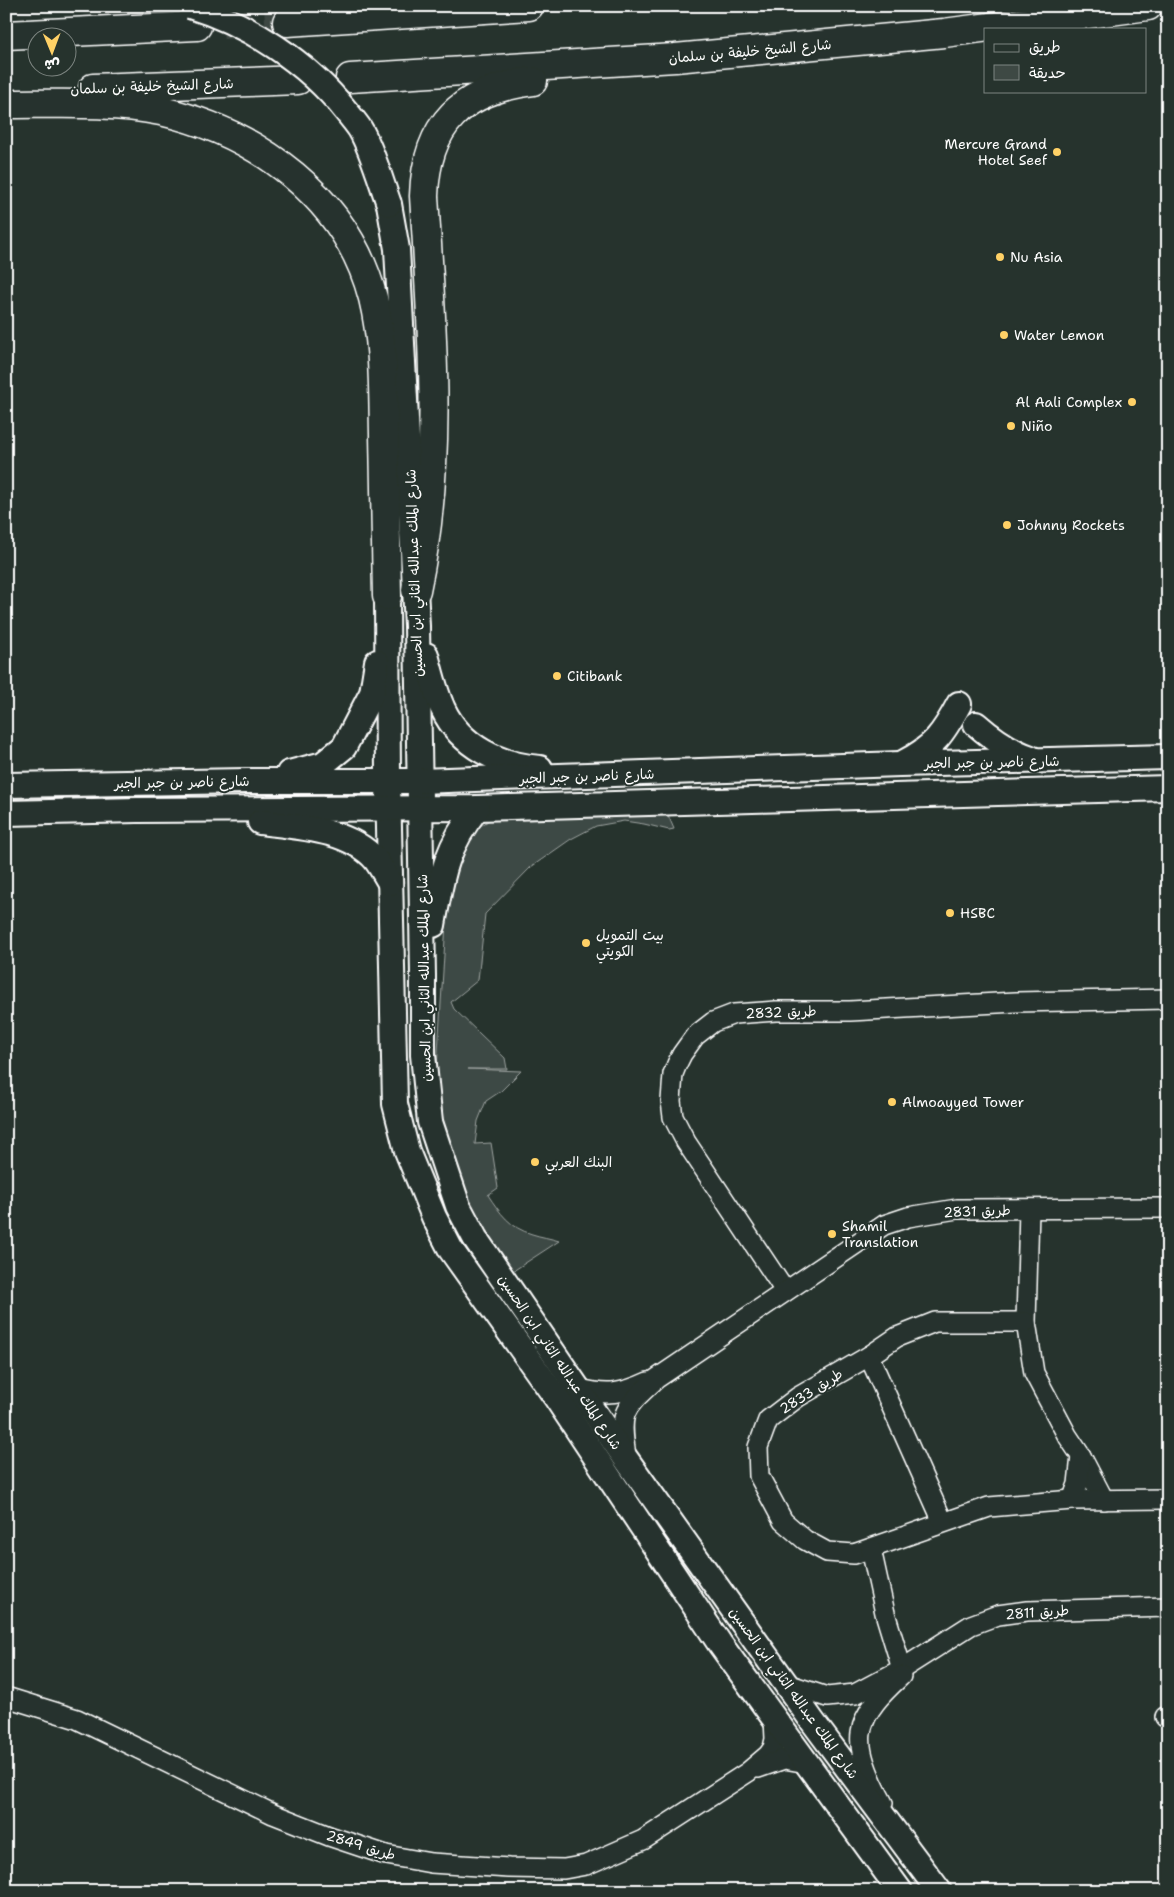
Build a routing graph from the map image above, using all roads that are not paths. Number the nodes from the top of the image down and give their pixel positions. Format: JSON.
{"nodes":[{"id":1,"x":529,"y":6,"type":"edge"},
{"id":2,"x":1148,"y":6,"type":"edge"},
{"id":3,"x":193,"y":16,"type":"edge"},
{"id":4,"x":1168,"y":16,"type":"edge"},
{"id":5,"x":287,"y":22,"type":"tunnel mouth"},
{"id":6,"x":1017,"y":28,"type":"edge"},
{"id":7,"x":984,"y":30,"type":"edge"},
{"id":8,"x":944,"y":33,"type":"junction"},
{"id":9,"x":6,"y":35,"type":"edge"},
{"id":10,"x":675,"y":58,"type":"junction"},
{"id":11,"x":350,"y":78,"type":"dead end"},
{"id":12,"x":298,"y":80,"type":"dead end"},
{"id":13,"x":6,"y":89,"type":"edge"},
{"id":14,"x":6,"y":104,"type":"edge"},
{"id":15,"x":416,"y":590,"type":"junction"},
{"id":16,"x":387,"y":596,"type":"junction"},
{"id":17,"x":417,"y":626,"type":"junction"},
{"id":18,"x":959,"y":704,"type":"dead end"},
{"id":19,"x":976,"y":724,"type":"dead end"},
{"id":20,"x":1168,"y":757,"type":"edge"},
{"id":21,"x":1043,"y":761,"type":"junction"},
{"id":22,"x":900,"y":764,"type":"junction"},
{"id":23,"x":609,"y":775,"type":"junction"},
{"id":24,"x":247,"y":781,"type":"junction"},
{"id":25,"x":420,"y":781,"type":"junction"},
{"id":26,"x":388,"y":782,"type":"junction"},
{"id":27,"x":6,"y":785,"type":"edge"},
{"id":28,"x":1168,"y":788,"type":"edge"},
{"id":29,"x":421,"y":808,"type":"junction"},
{"id":30,"x":477,"y":808,"type":"junction"},
{"id":31,"x":389,"y":809,"type":"junction"},
{"id":32,"x":187,"y":810,"type":"junction"},
{"id":33,"x":6,"y":813,"type":"edge"},
{"id":34,"x":390,"y":884,"type":"junction"},
{"id":35,"x":423,"y":976,"type":"junction"},
{"id":36,"x":1168,"y":999,"type":"edge"},
{"id":37,"x":1168,"y":1208,"type":"edge"},
{"id":38,"x":1029,"y":1209,"type":"junction"},
{"id":39,"x":785,"y":1291,"type":"junction"},
{"id":40,"x":1026,"y":1322,"type":"junction"},
{"id":41,"x":868,"y":1356,"type":"junction"},
{"id":42,"x":656,"y":1379,"type":"junction"},
{"id":43,"x":579,"y":1389,"type":"junction"},
{"id":44,"x":1081,"y":1456,"type":"junction"},
{"id":45,"x":626,"y":1459,"type":"junction"},
{"id":46,"x":1168,"y":1499,"type":"edge"},
{"id":47,"x":1072,"y":1500,"type":"junction"},
{"id":48,"x":1104,"y":1500,"type":"junction"},
{"id":49,"x":943,"y":1522,"type":"junction"},
{"id":50,"x":871,"y":1549,"type":"junction"},
{"id":51,"x":1168,"y":1607,"type":"edge"},
{"id":52,"x":910,"y":1664,"type":"junction"},
{"id":53,"x":787,"y":1684,"type":"junction"},
{"id":54,"x":6,"y":1698,"type":"edge"},
{"id":55,"x":774,"y":1719,"type":"junction"},
{"id":56,"x":807,"y":1763,"type":"junction"},
{"id":57,"x":748,"y":1772,"type":"junction"},
{"id":58,"x":911,"y":1853,"type":"junction"},
{"id":59,"x":900,"y":1891,"type":"edge"},
{"id":60,"x":939,"y":1891,"type":"edge"}],
"edges":[{"from":1,"to":5,"type":"highway"},
{"from":2,"to":8,"type":"highway","name":"شارع الشيخ خليفة بن سلمان"},
{"from":3,"to":9,"type":"highway"},
{"from":3,"to":15,"type":"main road","name":"شارع الملك عبدالله الثاني ابن الحسين","bridge":true},
{"from":4,"to":6,"type":"highway"},
{"from":7,"to":8,"type":"highway"},
{"from":8,"to":10,"type":"highway","name":"شارع الشيخ خليفة بن سلمان"},
{"from":10,"to":11,"type":"highway","name":"شارع الشيخ خليفة بن سلمان"},
{"from":10,"to":15,"type":"highway"},
{"from":12,"to":13,"type":"highway","name":"شارع الشيخ خليفة بن سلمان"},
{"from":14,"to":16,"type":"highway"},
{"from":15,"to":17,"type":"main road","name":"شارع الملك عبدالله الثاني ابن الحسين"},
{"from":16,"to":24,"type":"main road"},
{"from":16,"to":26,"type":"main road","name":"شارع الملك عبدالله الثاني ابن الحسين"},
{"from":17,"to":23,"type":"main road"},
{"from":17,"to":25,"type":"main road","name":"شارع الملك عبدالله الثاني ابن الحسين"},
{"from":18,"to":22,"type":"main road"},
{"from":19,"to":21,"type":"main road"},
{"from":20,"to":21,"type":"main road","name":"شارع ناصر بن جبر الجبر"},
{"from":21,"to":22,"type":"main road","name":"شارع ناصر بن جبر الجبر"},
{"from":22,"to":23,"type":"main road","name":"شارع ناصر بن جبر الجبر"},
{"from":23,"to":25,"type":"main road","name":"شارع ناصر بن جبر الجبر"},
{"from":24,"to":26,"type":"main road","name":"شارع ناصر بن جبر الجبر"},
{"from":24,"to":27,"type":"main road","name":"شارع ناصر بن جبر الجبر"},
{"from":25,"to":26,"type":"main road","name":"شارع ناصر بن جبر الجبر"},
{"from":25,"to":29,"type":"main road","name":"شارع الملك عبدالله الثاني ابن الحسين"},
{"from":26,"to":31,"type":"main road","name":"شارع الملك عبدالله الثاني ابن الحسين"},
{"from":28,"to":30,"type":"main road","name":"شارع ناصر بن جبر الجبر"},
{"from":29,"to":30,"type":"main road","name":"شارع ناصر بن جبر الجبر"},
{"from":29,"to":31,"type":"main road","name":"شارع ناصر بن جبر الجبر"},
{"from":29,"to":35,"type":"main road","name":"شارع الملك عبدالله الثاني ابن الحسين"},
{"from":30,"to":35,"type":"main road"},
{"from":31,"to":32,"type":"main road","name":"شارع ناصر بن جبر الجبر"},
{"from":31,"to":34,"type":"main road","name":"شارع الملك عبدالله الثاني ابن الحسين"},
{"from":32,"to":33,"type":"main road","name":"شارع ناصر بن جبر الجبر"},
{"from":32,"to":34,"type":"main road"},
{"from":34,"to":55,"type":"main road","name":"شارع الملك عبدالله الثاني ابن الحسين"},
{"from":35,"to":43,"type":"main road","name":"شارع الملك عبدالله الثاني ابن الحسين"},
{"from":36,"to":39,"type":"street","name":"طريق 2832"},
{"from":37,"to":38,"type":"street","name":"طريق 2831"},
{"from":38,"to":39,"type":"street","name":"طريق 2831"},
{"from":38,"to":40,"type":"street"},
{"from":39,"to":42,"type":"street","name":"طريق 2831"},
{"from":40,"to":41,"type":"street","name":"طريق 2833"},
{"from":40,"to":44,"type":"street"},
{"from":41,"to":49,"type":"street"},
{"from":41,"to":50,"type":"street","name":"طريق 2833"},
{"from":42,"to":43,"type":"street","name":"طريق 2831"},
{"from":42,"to":45,"type":"street","name":"طريق 2831"},
{"from":43,"to":45,"type":"main road","name":"شارع الملك عبدالله الثاني ابن الحسين"},
{"from":44,"to":47,"type":"street"},
{"from":44,"to":48,"type":"street"},
{"from":45,"to":53,"type":"main road","name":"شارع الملك عبدالله الثاني ابن الحسين"},
{"from":46,"to":48,"type":"street","name":"طريق 2833"},
{"from":47,"to":48,"type":"street","name":"طريق 2833"},
{"from":47,"to":49,"type":"street","name":"طريق 2833"},
{"from":49,"to":50,"type":"street","name":"طريق 2833"},
{"from":50,"to":52,"type":"street"},
{"from":51,"to":52,"type":"street","name":"طريق 2811"},
{"from":52,"to":53,"type":"street","name":"طريق 2811"},
{"from":52,"to":58,"type":"street","name":"طريق 2811"},
{"from":53,"to":58,"type":"main road","name":"شارع الملك عبدالله الثاني ابن الحسين"},
{"from":54,"to":57,"type":"street","name":"طريق 2849"},
{"from":55,"to":56,"type":"main road","name":"شارع الملك عبدالله الثاني ابن الحسين"},
{"from":55,"to":57,"type":"street","name":"طريق 2849"},
{"from":56,"to":57,"type":"street","name":"طريق 2849"},
{"from":56,"to":59,"type":"main road","name":"شارع الملك عبدالله الثاني ابن الحسين"},
{"from":58,"to":60,"type":"main road","name":"شارع الملك عبدالله الثاني ابن الحسين"}]}
